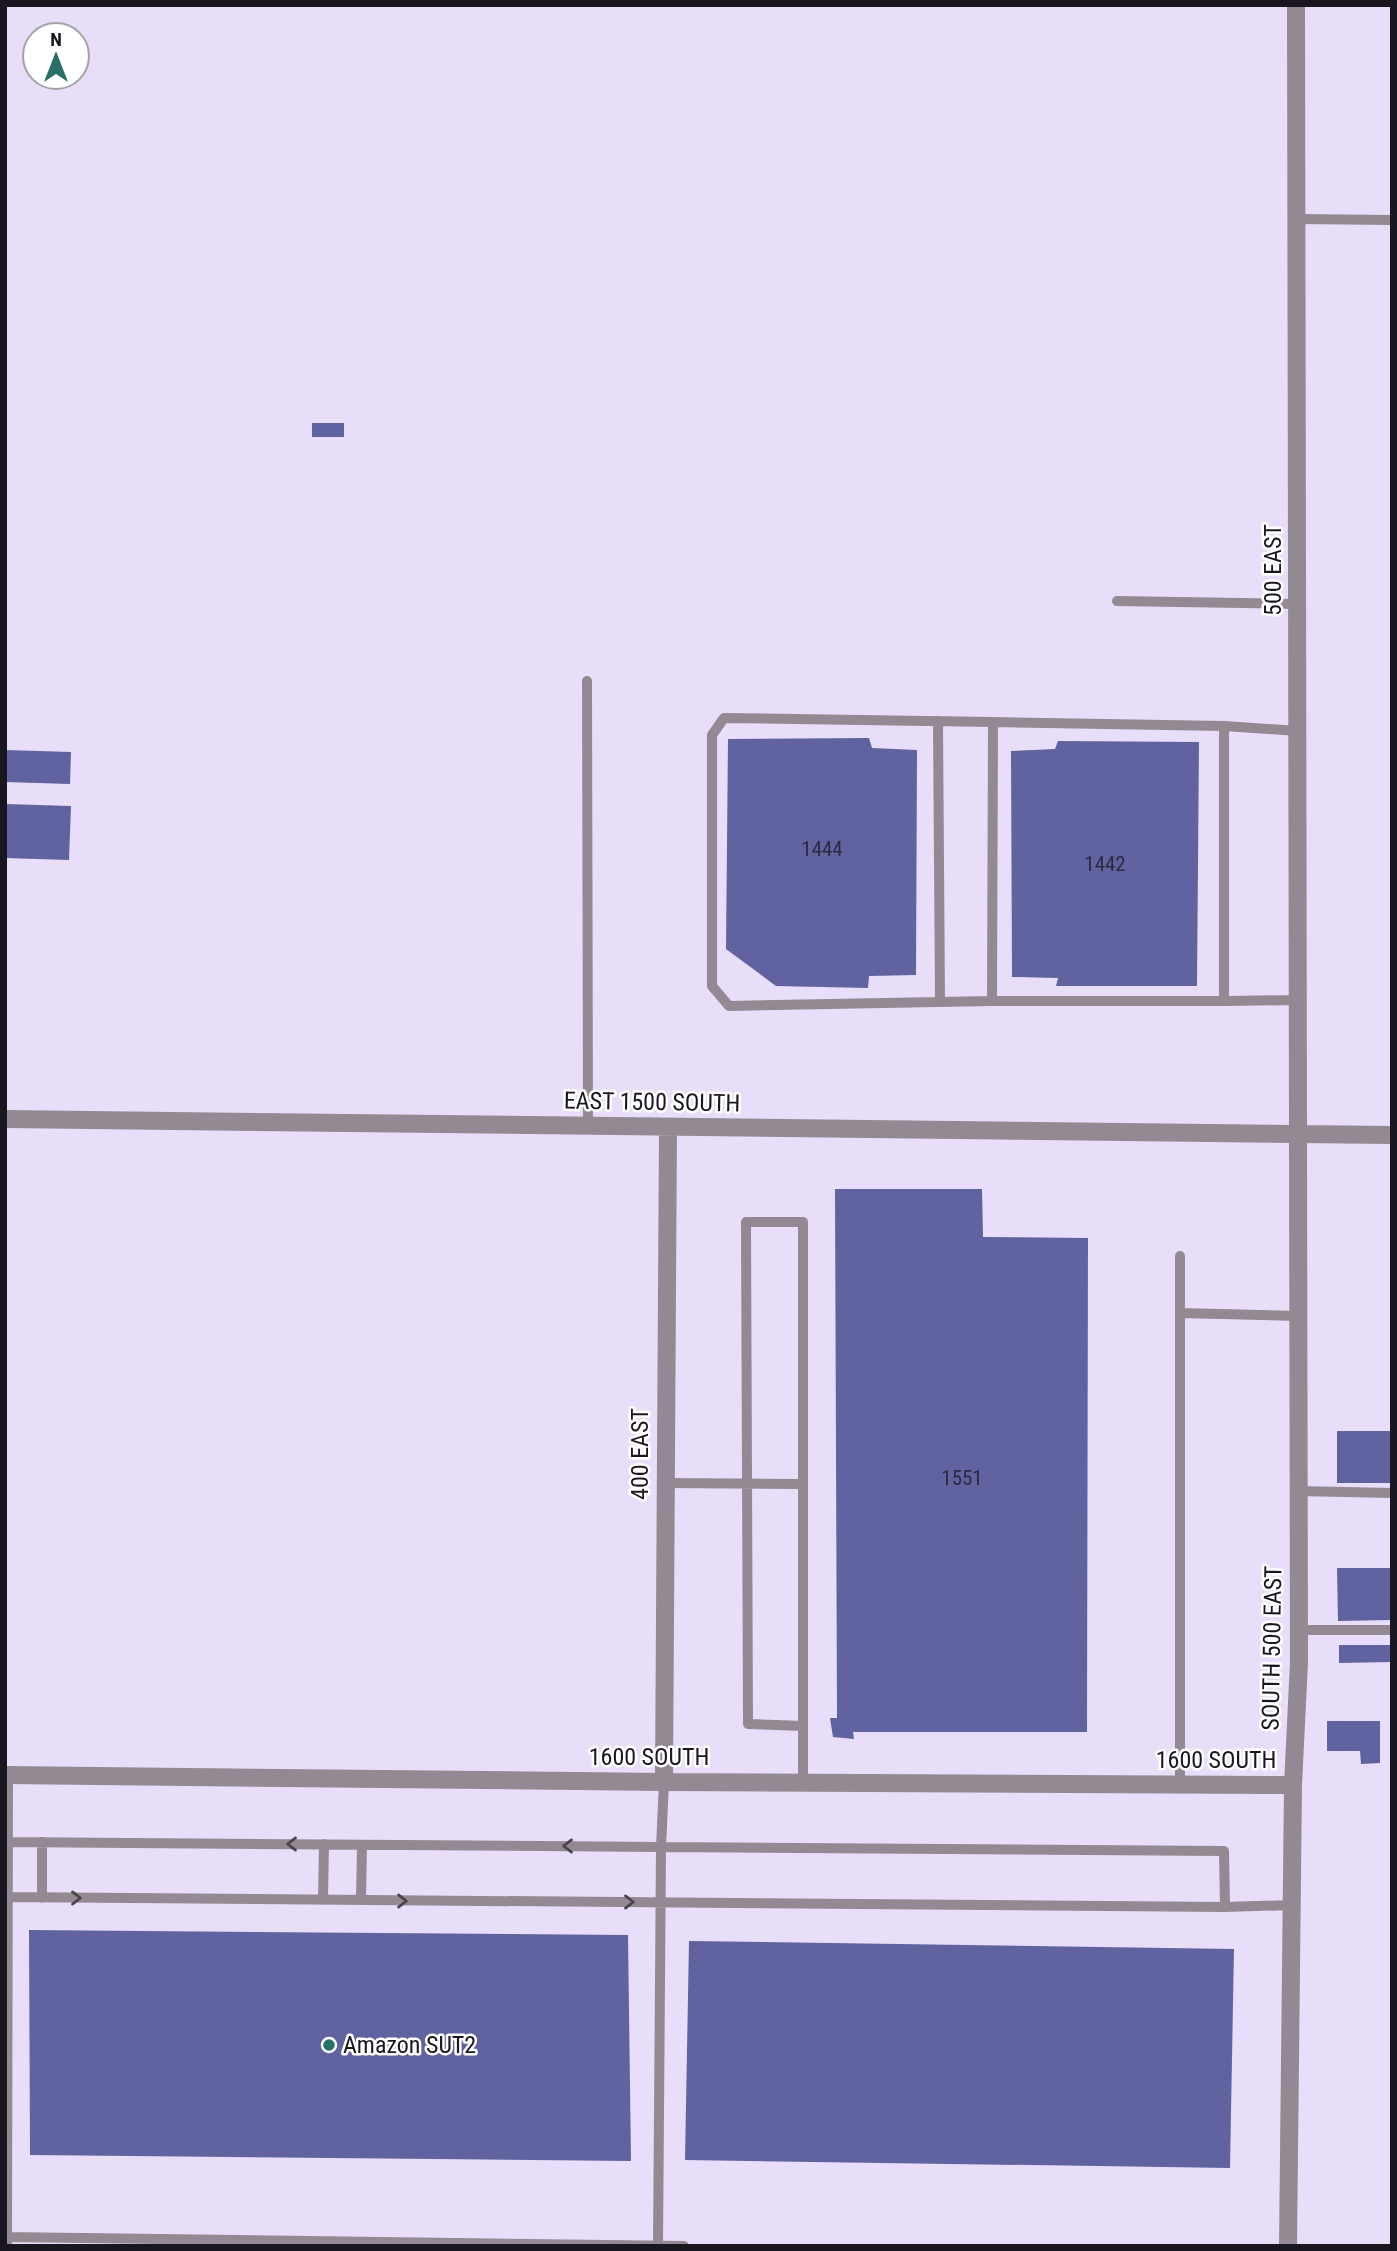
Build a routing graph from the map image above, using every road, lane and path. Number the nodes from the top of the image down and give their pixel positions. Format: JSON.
{"nodes":[{"id":1,"x":1296,"y":5,"type":"edge"},
{"id":2,"x":1297,"y":219,"type":"junction"},
{"id":3,"x":1392,"y":220,"type":"edge"},
{"id":4,"x":1117,"y":601,"type":"dead end"},
{"id":5,"x":1297,"y":604,"type":"junction"},
{"id":6,"x":587,"y":681,"type":"dead end"},
{"id":7,"x":938,"y":721,"type":"junction"},
{"id":8,"x":993,"y":722,"type":"junction"},
{"id":9,"x":1224,"y":726,"type":"junction"},
{"id":10,"x":1298,"y":731,"type":"junction"},
{"id":11,"x":1298,"y":1000,"type":"junction"},
{"id":12,"x":992,"y":1001,"type":"junction"},
{"id":13,"x":1224,"y":1001,"type":"junction"},
{"id":14,"x":940,"y":1002,"type":"junction"},
{"id":15,"x":5,"y":1119,"type":"edge"},
{"id":16,"x":588,"y":1125,"type":"junction"},
{"id":17,"x":668,"y":1127,"type":"junction"},
{"id":18,"x":1298,"y":1134,"type":"junction"},
{"id":19,"x":1392,"y":1135,"type":"edge"},
{"id":20,"x":1180,"y":1256,"type":"dead end"},
{"id":21,"x":1180,"y":1313,"type":"junction"},
{"id":22,"x":1298,"y":1317,"type":"junction"},
{"id":23,"x":664,"y":1483,"type":"junction"},
{"id":24,"x":747,"y":1483,"type":"junction"},
{"id":25,"x":803,"y":1484,"type":"junction"},
{"id":26,"x":1298,"y":1491,"type":"junction"},
{"id":27,"x":1392,"y":1493,"type":"edge"},
{"id":28,"x":1299,"y":1630,"type":"junction"},
{"id":29,"x":1392,"y":1630,"type":"edge"},
{"id":30,"x":803,"y":1726,"type":"junction"},
{"id":31,"x":6,"y":1775,"type":"edge"},
{"id":32,"x":664,"y":1782,"type":"junction"},
{"id":33,"x":803,"y":1783,"type":"junction"},
{"id":34,"x":1180,"y":1784,"type":"junction"},
{"id":35,"x":1293,"y":1785,"type":"junction"},
{"id":36,"x":7,"y":1842,"type":"edge"},
{"id":37,"x":42,"y":1842,"type":"junction"},
{"id":38,"x":324,"y":1844,"type":"junction"},
{"id":39,"x":362,"y":1844,"type":"junction"},
{"id":40,"x":661,"y":1847,"type":"junction"},
{"id":41,"x":6,"y":1898,"type":"edge"},
{"id":42,"x":42,"y":1898,"type":"junction"},
{"id":43,"x":323,"y":1900,"type":"junction"},
{"id":44,"x":361,"y":1900,"type":"junction"},
{"id":45,"x":660,"y":1903,"type":"junction"},
{"id":46,"x":1293,"y":1905,"type":"junction"},
{"id":47,"x":1225,"y":1907,"type":"junction"},
{"id":48,"x":6,"y":2240,"type":"edge"},
{"id":49,"x":658,"y":2246,"type":"edge"},
{"id":50,"x":684,"y":2246,"type":"edge"},
{"id":51,"x":1289,"y":2246,"type":"edge"}],
"edges":[{"from":1,"to":2,"type":"street","name":"500 EAST"},
{"from":2,"to":3,"type":"lane"},
{"from":2,"to":5,"type":"street","name":"500 EAST"},
{"from":4,"to":5,"type":"lane"},
{"from":5,"to":10,"type":"street","name":"500 EAST"},
{"from":6,"to":16,"type":"lane"},
{"from":7,"to":8,"type":"lane"},
{"from":7,"to":14,"type":"lane"},
{"from":7,"to":14,"type":"lane"},
{"from":8,"to":9,"type":"lane"},
{"from":8,"to":12,"type":"lane"},
{"from":9,"to":10,"type":"lane"},
{"from":9,"to":13,"type":"lane"},
{"from":10,"to":11,"type":"street","name":"500 EAST"},
{"from":11,"to":13,"type":"lane"},
{"from":11,"to":18,"type":"street","name":"500 EAST"},
{"from":12,"to":13,"type":"lane"},
{"from":12,"to":14,"type":"lane"},
{"from":15,"to":16,"type":"street","name":"EAST 1500 SOUTH"},
{"from":16,"to":17,"type":"street","name":"EAST 1500 SOUTH"},
{"from":17,"to":18,"type":"street","name":"EAST 1500 SOUTH"},
{"from":17,"to":23,"type":"street","name":"400 EAST"},
{"from":18,"to":19,"type":"street","name":"EAST 1500 SOUTH"},
{"from":18,"to":22,"type":"street","name":"SOUTH 500 EAST"},
{"from":20,"to":21,"type":"lane"},
{"from":21,"to":22,"type":"lane"},
{"from":21,"to":34,"type":"lane"},
{"from":22,"to":26,"type":"street","name":"SOUTH 500 EAST"},
{"from":23,"to":24,"type":"lane"},
{"from":23,"to":32,"type":"street","name":"400 EAST"},
{"from":24,"to":25,"type":"lane"},
{"from":24,"to":25,"type":"lane"},
{"from":24,"to":30,"type":"lane"},
{"from":25,"to":30,"type":"lane"},
{"from":26,"to":27,"type":"lane"},
{"from":26,"to":28,"type":"street","name":"SOUTH 500 EAST"},
{"from":28,"to":29,"type":"lane"},
{"from":28,"to":35,"type":"street","name":"SOUTH 500 EAST"},
{"from":30,"to":33,"type":"lane"},
{"from":31,"to":32,"type":"street","name":"1600 SOUTH"},
{"from":31,"to":36,"type":"lane"},
{"from":32,"to":33,"type":"street","name":"1600 SOUTH"},
{"from":32,"to":40,"type":"lane"},
{"from":33,"to":34,"type":"street","name":"1600 SOUTH"},
{"from":34,"to":35,"type":"street","name":"1600 SOUTH"},
{"from":35,"to":46,"type":"street","name":"SOUTH 500 EAST"},
{"from":36,"to":37,"type":"lane"},
{"from":36,"to":41,"type":"lane"},
{"from":38,"to":37,"type":"lane","one_way":true},
{"from":37,"to":42,"type":"lane"},
{"from":38,"to":39,"type":"lane"},
{"from":38,"to":43,"type":"lane"},
{"from":40,"to":39,"type":"lane","one_way":true},
{"from":39,"to":44,"type":"lane"},
{"from":40,"to":45,"type":"lane"},
{"from":40,"to":47,"type":"lane"},
{"from":41,"to":42,"type":"lane"},
{"from":41,"to":48,"type":"lane"},
{"from":42,"to":43,"type":"lane","one_way":true},
{"from":43,"to":44,"type":"lane"},
{"from":44,"to":45,"type":"lane","one_way":true},
{"from":45,"to":47,"type":"lane"},
{"from":45,"to":49,"type":"lane"},
{"from":46,"to":47,"type":"lane"},
{"from":46,"to":51,"type":"street","name":"SOUTH 500 EAST"},
{"from":48,"to":49,"type":"lane"},
{"from":49,"to":50,"type":"lane"}]}
